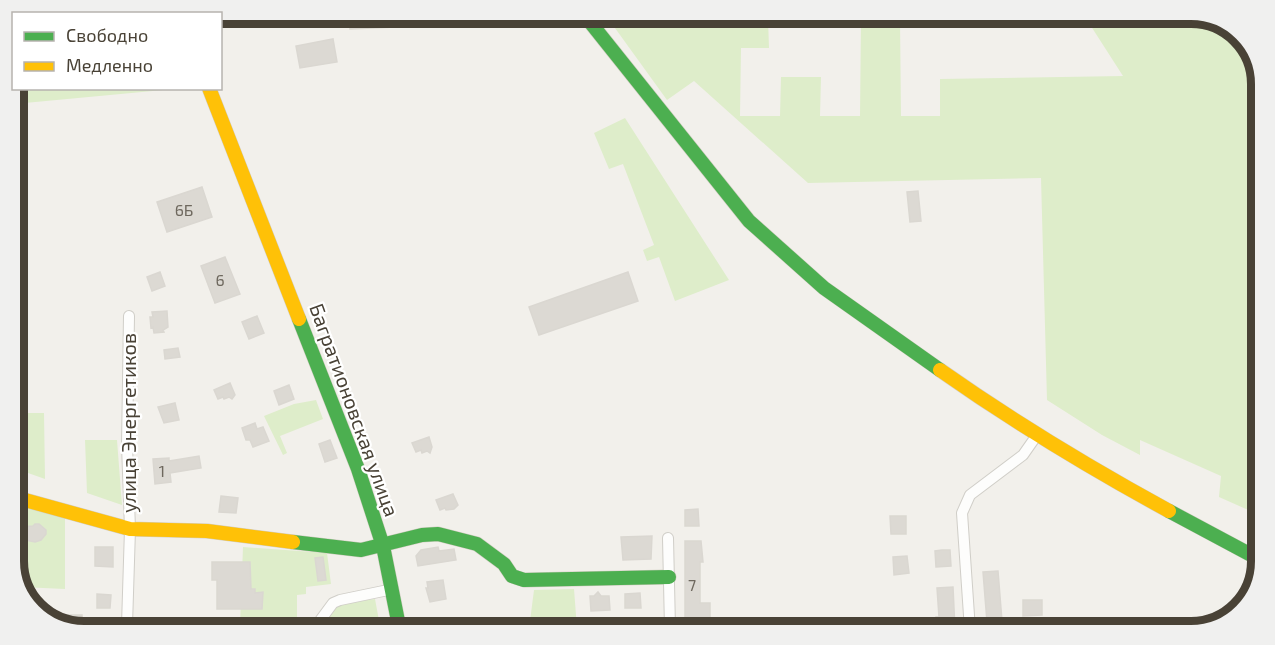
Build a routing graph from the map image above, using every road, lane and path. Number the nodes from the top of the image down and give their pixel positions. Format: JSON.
{"nodes":[{"id":1,"x":592,"y":24,"type":"edge"},
{"id":2,"x":210,"y":90,"type":"edge"},
{"id":3,"x":129,"y":316,"type":"dead end"},
{"id":4,"x":1036,"y":435,"type":"junction"},
{"id":5,"x":24,"y":500,"type":"edge"},
{"id":6,"x":130,"y":529,"type":"junction"},
{"id":7,"x":668,"y":538,"type":"dead end"},
{"id":8,"x":383,"y":546,"type":"junction"},
{"id":9,"x":1251,"y":555,"type":"edge"},
{"id":10,"x":669,"y":577,"type":"junction"},
{"id":11,"x":393,"y":589,"type":"junction"},
{"id":12,"x":127,"y":621,"type":"edge"},
{"id":13,"x":320,"y":621,"type":"edge"},
{"id":14,"x":398,"y":621,"type":"edge"},
{"id":15,"x":670,"y":621,"type":"edge"},
{"id":16,"x":969,"y":621,"type":"edge"}],
"edges":[{"from":1,"to":4,"type":"street"},
{"from":2,"to":8,"type":"street","name":"Багратионовская улица"},
{"from":3,"to":6,"type":"street","name":"улица Энергетиков"},
{"from":4,"to":9,"type":"street"},
{"from":4,"to":16,"type":"street"},
{"from":5,"to":6,"type":"street"},
{"from":6,"to":8,"type":"street"},
{"from":6,"to":12,"type":"street","name":"улица Энергетиков"},
{"from":7,"to":10,"type":"street"},
{"from":8,"to":10,"type":"street"},
{"from":8,"to":11,"type":"street","name":"Багратионовская улица"},
{"from":10,"to":15,"type":"street"},
{"from":11,"to":13,"type":"street"},
{"from":11,"to":14,"type":"street","name":"Багратионовская улица"}]}
